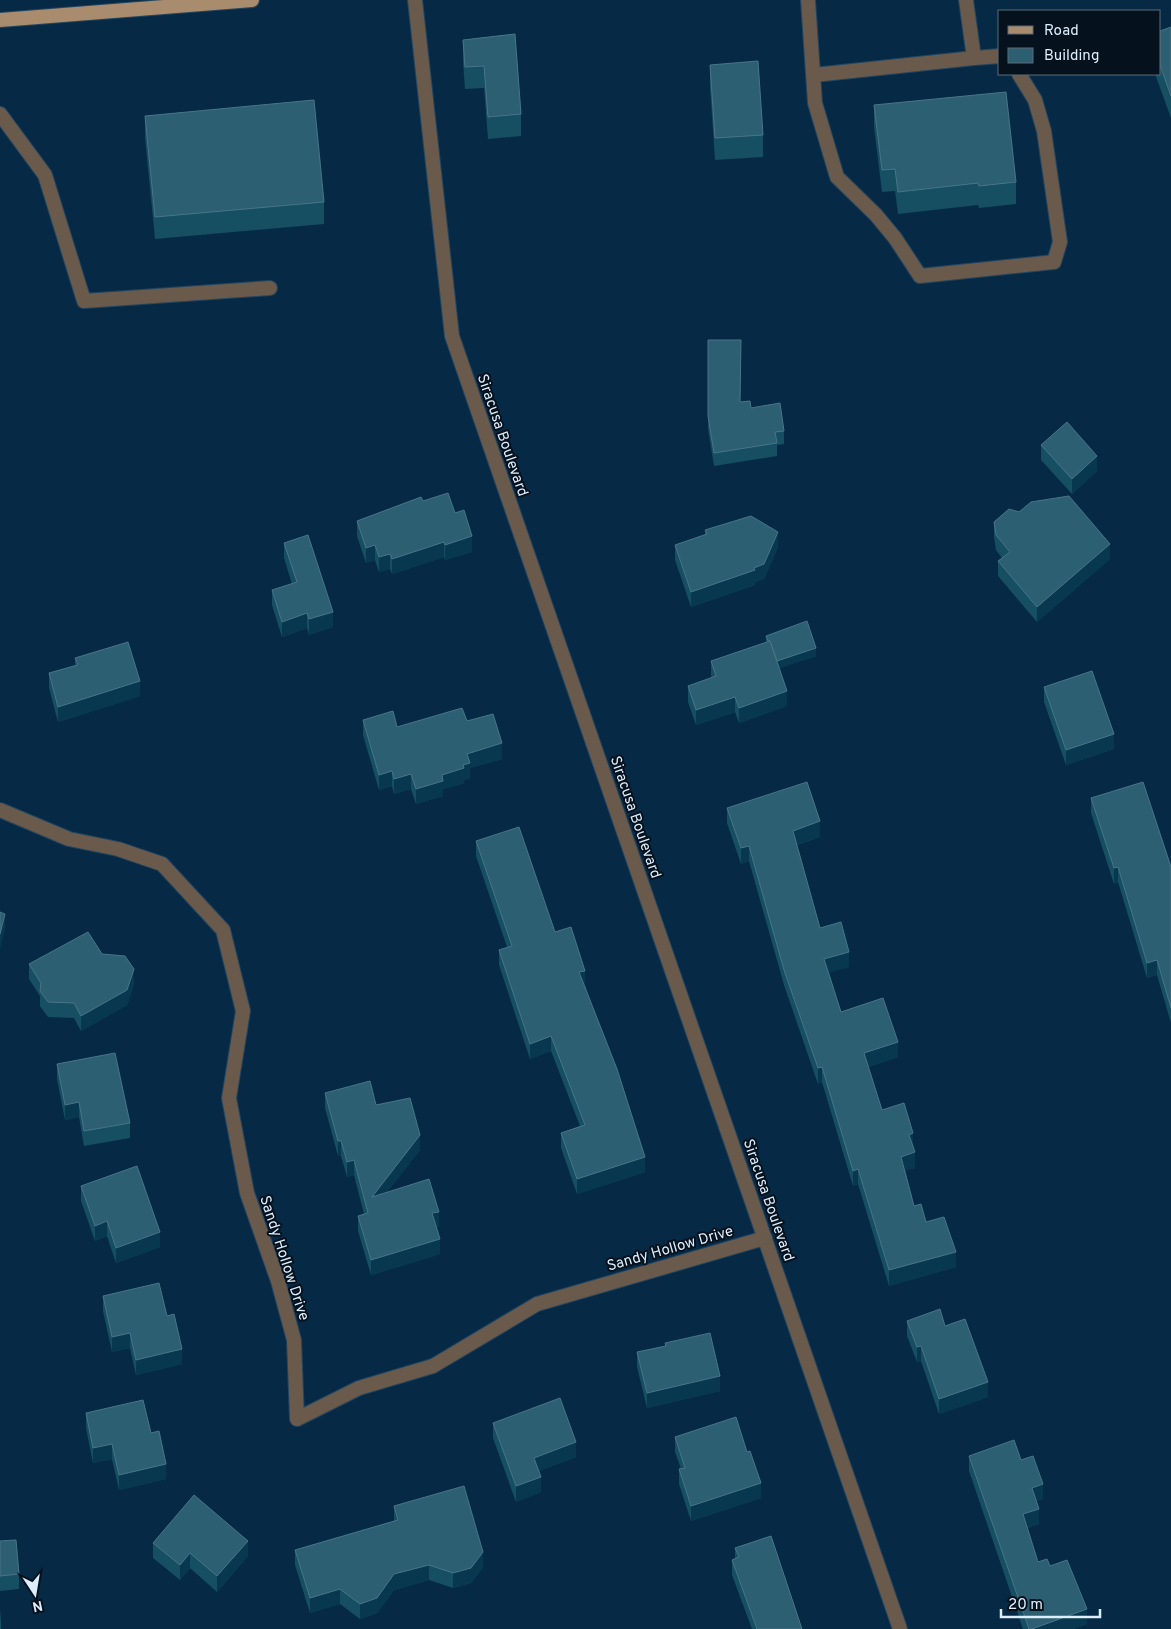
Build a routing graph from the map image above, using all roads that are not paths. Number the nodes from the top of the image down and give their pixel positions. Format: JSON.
{"nodes":[{"id":1,"x":252,"y":0,"type":"edge"},
{"id":2,"x":415,"y":0,"type":"edge"},
{"id":3,"x":808,"y":0,"type":"edge"},
{"id":4,"x":966,"y":0,"type":"edge"},
{"id":5,"x":0,"y":20,"type":"edge"},
{"id":6,"x":998,"y":56,"type":"edge"},
{"id":7,"x":974,"y":58,"type":"junction"},
{"id":8,"x":814,"y":75,"type":"junction"},
{"id":9,"x":1020,"y":75,"type":"edge"},
{"id":10,"x":0,"y":114,"type":"edge"},
{"id":11,"x":270,"y":288,"type":"dead end"},
{"id":12,"x":0,"y":810,"type":"edge"},
{"id":13,"x":765,"y":1238,"type":"junction"},
{"id":14,"x":900,"y":1629,"type":"edge"}],
"edges":[{"from":1,"to":5,"type":"main road"},
{"from":2,"to":13,"type":"street","name":"Siracusa Boulevard"},
{"from":3,"to":8,"type":"street"},
{"from":4,"to":7,"type":"street"},
{"from":6,"to":7,"type":"street"},
{"from":7,"to":8,"type":"street"},
{"from":8,"to":9,"type":"street"},
{"from":10,"to":11,"type":"street"},
{"from":12,"to":13,"type":"street","name":"Sandy Hollow Drive"},
{"from":13,"to":14,"type":"street","name":"Siracusa Boulevard"}]}
